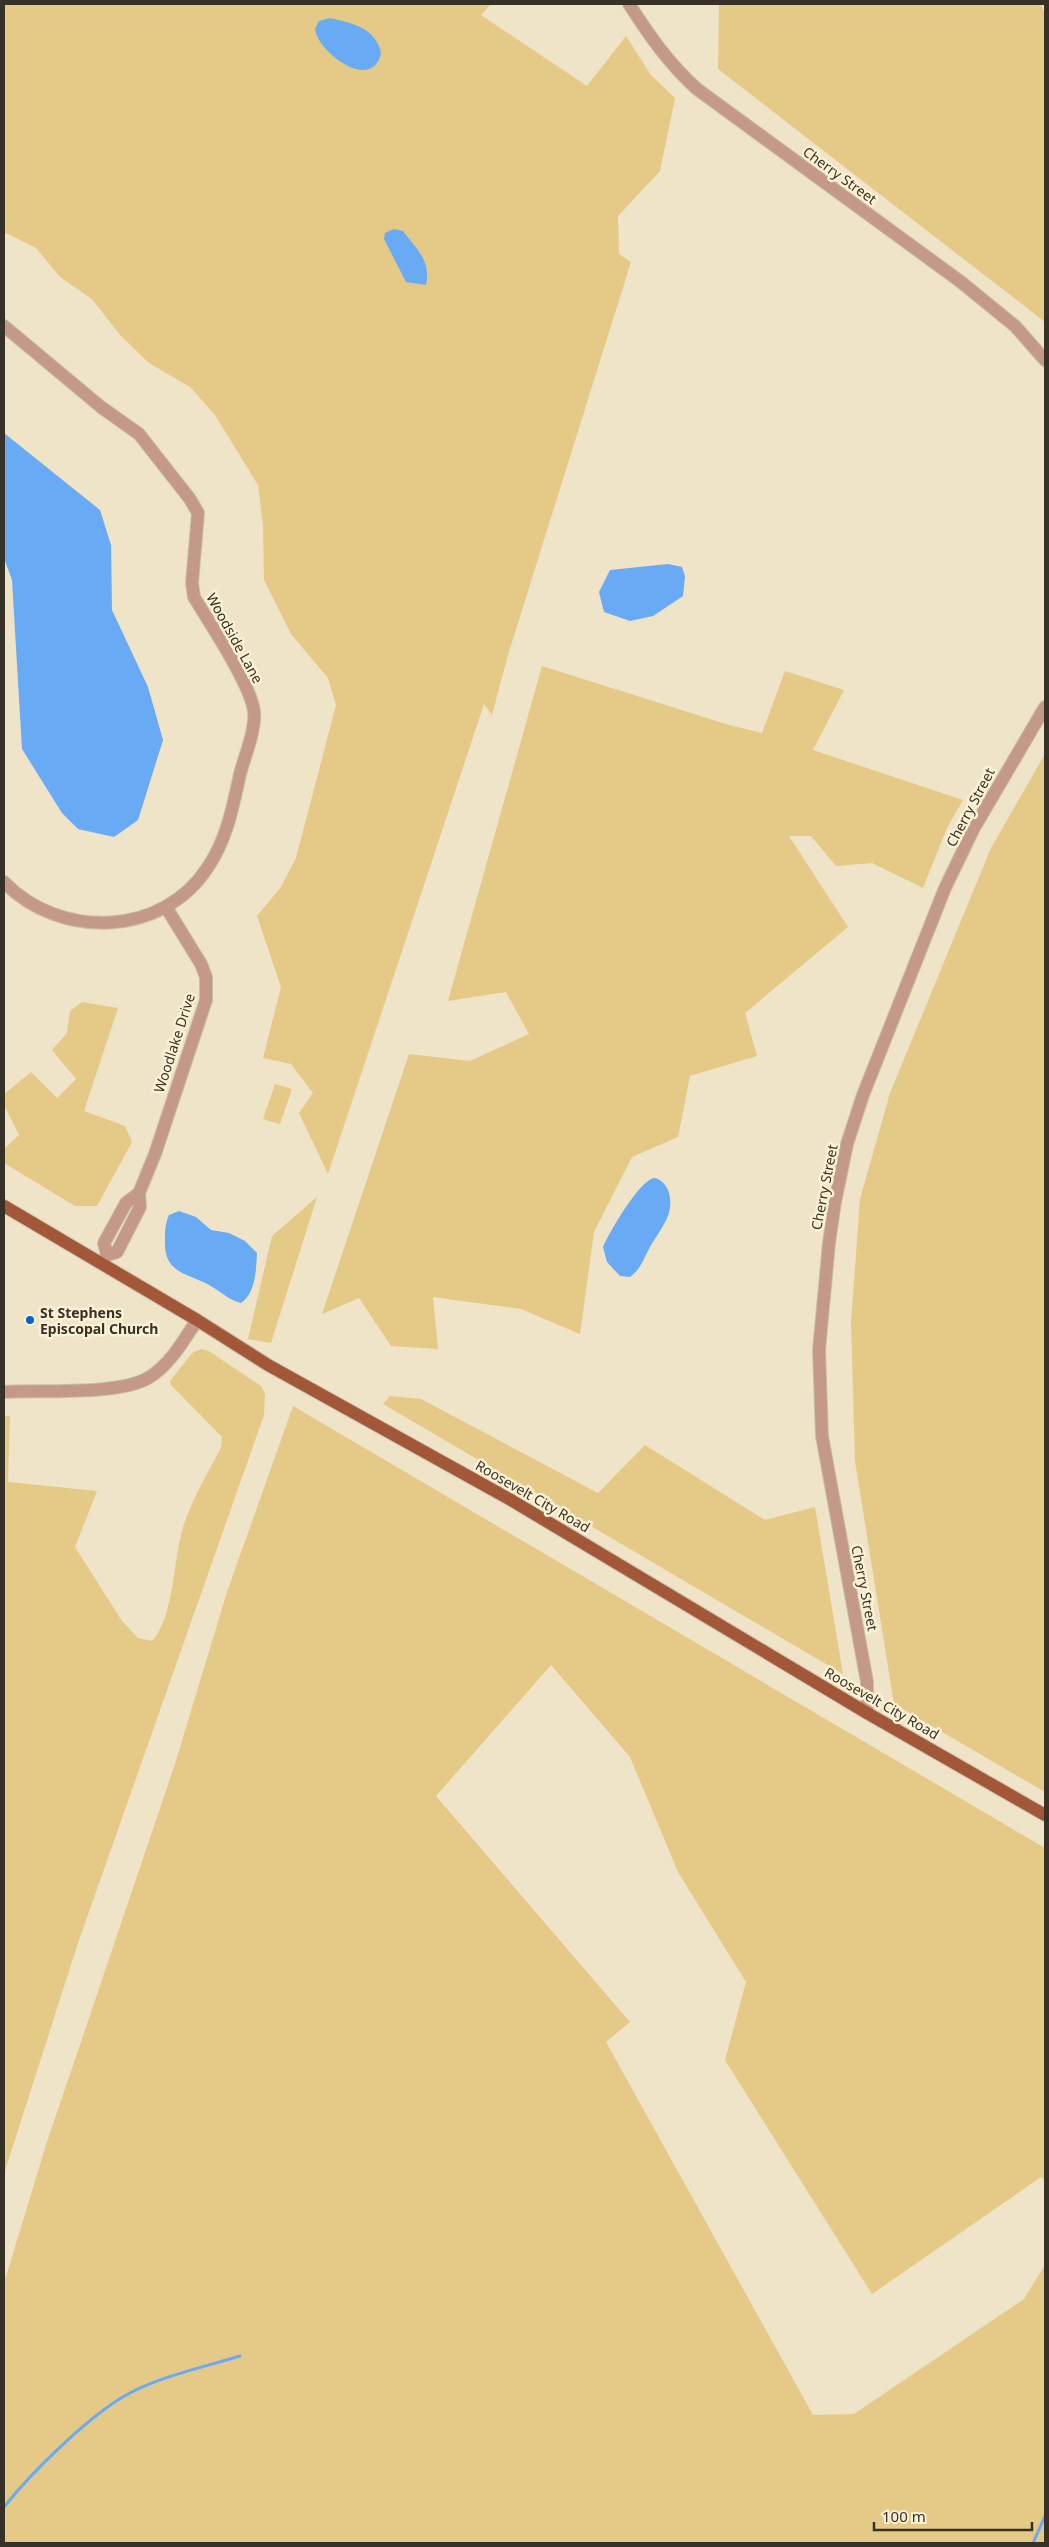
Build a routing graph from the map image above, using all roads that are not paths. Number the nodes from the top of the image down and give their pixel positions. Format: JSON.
{"nodes":[{"id":1,"x":629,"y":4,"type":"edge"},
{"id":2,"x":4,"y":326,"type":"edge"},
{"id":3,"x":1045,"y":360,"type":"edge"},
{"id":4,"x":1045,"y":708,"type":"edge"},
{"id":5,"x":4,"y":882,"type":"edge"},
{"id":6,"x":166,"y":907,"type":"junction"},
{"id":7,"x":4,"y":1206,"type":"edge"},
{"id":8,"x":104,"y":1259,"type":"junction"},
{"id":9,"x":197,"y":1320,"type":"junction"},
{"id":10,"x":4,"y":1392,"type":"edge"},
{"id":11,"x":867,"y":1713,"type":"junction"},
{"id":12,"x":1045,"y":1815,"type":"edge"}],
"edges":[{"from":1,"to":3,"type":"street","name":"Cherry Street"},
{"from":2,"to":6,"type":"street","name":"Woodside Lane"},
{"from":4,"to":11,"type":"street","name":"Cherry Street"},
{"from":5,"to":6,"type":"street","name":"Woodside Lane"},
{"from":6,"to":8,"type":"street","name":"Woodlake Drive"},
{"from":7,"to":8,"type":"main road","name":"Roosevelt City Road"},
{"from":8,"to":9,"type":"main road","name":"Roosevelt City Road"},
{"from":9,"to":10,"type":"street"},
{"from":9,"to":11,"type":"main road","name":"Roosevelt City Road"},
{"from":11,"to":12,"type":"main road","name":"Roosevelt City Road"}]}
